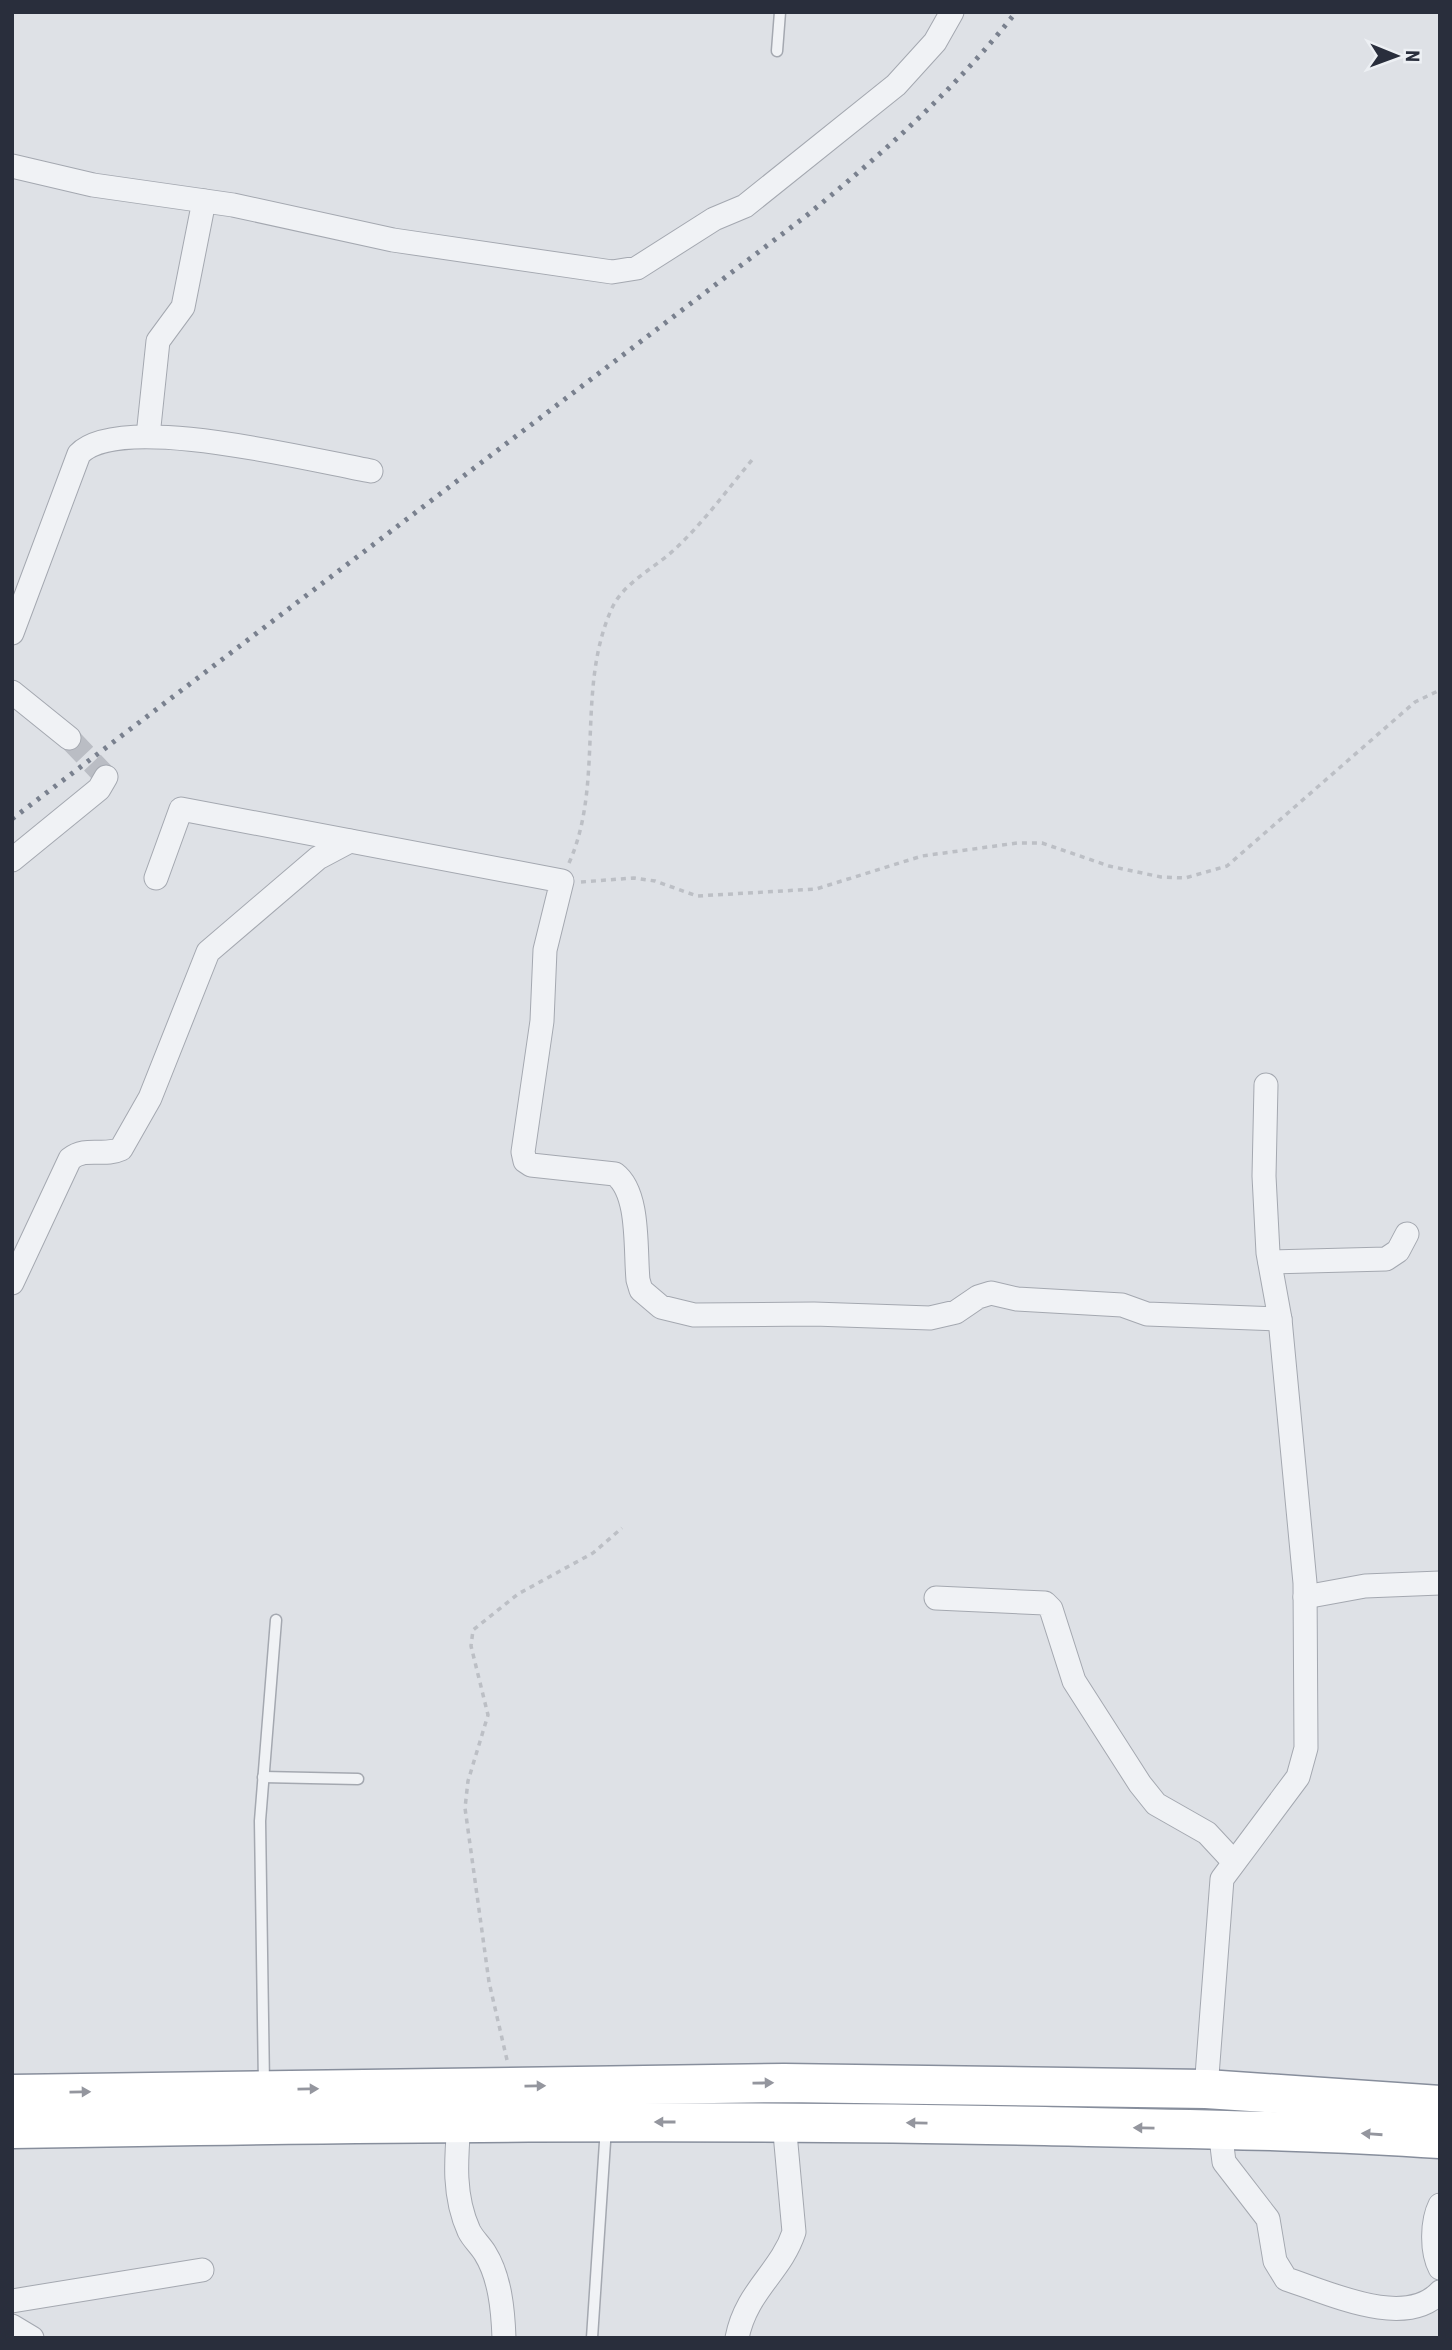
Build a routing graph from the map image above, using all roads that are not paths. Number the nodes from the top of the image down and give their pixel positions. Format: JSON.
{"nodes":[{"id":1,"x":780,"y":12,"type":"edge"},
{"id":2,"x":952,"y":12,"type":"edge"},
{"id":3,"x":777,"y":51,"type":"dead end"},
{"id":4,"x":12,"y":166,"type":"edge"},
{"id":5,"x":204,"y":201,"type":"junction"},
{"id":6,"x":148,"y":436,"type":"junction"},
{"id":7,"x":371,"y":471,"type":"dead end"},
{"id":8,"x":12,"y":633,"type":"edge"},
{"id":9,"x":12,"y":692,"type":"edge"},
{"id":10,"x":69,"y":738,"type":"tunnel mouth"},
{"id":11,"x":106,"y":777,"type":"dead end"},
{"id":12,"x":350,"y":841,"type":"junction"},
{"id":13,"x":12,"y":860,"type":"edge"},
{"id":14,"x":156,"y":878,"type":"dead end"},
{"id":15,"x":1266,"y":1085,"type":"dead end"},
{"id":16,"x":1407,"y":1234,"type":"dead end"},
{"id":17,"x":1270,"y":1262,"type":"junction"},
{"id":18,"x":12,"y":1283,"type":"edge"},
{"id":19,"x":1280,"y":1319,"type":"junction"},
{"id":20,"x":1440,"y":1583,"type":"edge"},
{"id":21,"x":1305,"y":1597,"type":"junction"},
{"id":22,"x":936,"y":1598,"type":"dead end"},
{"id":23,"x":276,"y":1620,"type":"dead end"},
{"id":24,"x":263,"y":1777,"type":"junction"},
{"id":25,"x":358,"y":1779,"type":"dead end"},
{"id":26,"x":1233,"y":1861,"type":"junction"},
{"id":27,"x":717,"y":2084,"type":"junction"},
{"id":28,"x":264,"y":2089,"type":"junction"},
{"id":29,"x":1206,"y":2089,"type":"junction"},
{"id":30,"x":12,"y":2094,"type":"edge"},
{"id":31,"x":1440,"y":2105,"type":"edge"},
{"id":32,"x":717,"y":2122,"type":"junction"},
{"id":33,"x":784,"y":2122,"type":"junction"},
{"id":34,"x":459,"y":2123,"type":"junction"},
{"id":35,"x":606,"y":2123,"type":"junction"},
{"id":36,"x":12,"y":2129,"type":"edge"},
{"id":37,"x":1220,"y":2130,"type":"junction"},
{"id":38,"x":1440,"y":2139,"type":"edge"},
{"id":39,"x":1440,"y":2205,"type":"edge"},
{"id":40,"x":1440,"y":2268,"type":"edge"},
{"id":41,"x":202,"y":2270,"type":"dead end"},
{"id":42,"x":1439,"y":2293,"type":"edge"},
{"id":43,"x":12,"y":2301,"type":"edge"},
{"id":44,"x":12,"y":2326,"type":"edge"},
{"id":45,"x":32,"y":2338,"type":"edge"},
{"id":46,"x":504,"y":2338,"type":"edge"},
{"id":47,"x":592,"y":2338,"type":"edge"},
{"id":48,"x":737,"y":2338,"type":"edge"}],
"edges":[{"from":1,"to":3,"type":"lane"},
{"from":2,"to":5,"type":"street"},
{"from":4,"to":5,"type":"street"},
{"from":5,"to":6,"type":"street"},
{"from":6,"to":7,"type":"street"},
{"from":6,"to":8,"type":"street"},
{"from":9,"to":10,"type":"street"},
{"from":11,"to":13,"type":"street"},
{"from":12,"to":14,"type":"street"},
{"from":12,"to":18,"type":"street"},
{"from":12,"to":19,"type":"street"},
{"from":15,"to":17,"type":"street"},
{"from":16,"to":17,"type":"street"},
{"from":17,"to":19,"type":"street"},
{"from":19,"to":21,"type":"street"},
{"from":20,"to":21,"type":"street"},
{"from":21,"to":26,"type":"street"},
{"from":22,"to":26,"type":"street"},
{"from":23,"to":24,"type":"lane"},
{"from":24,"to":25,"type":"lane"},
{"from":24,"to":28,"type":"lane"},
{"from":26,"to":29,"type":"street"},
{"from":28,"to":27,"type":"highway","one_way":true},
{"from":27,"to":29,"type":"highway","one_way":true},
{"from":27,"to":32,"type":"highway"},
{"from":30,"to":28,"type":"highway","one_way":true},
{"from":29,"to":31,"type":"highway"},
{"from":32,"to":33,"type":"highway"},
{"from":32,"to":35,"type":"highway","one_way":true},
{"from":37,"to":33,"type":"highway","one_way":true},
{"from":33,"to":48,"type":"street"},
{"from":34,"to":35,"type":"highway"},
{"from":34,"to":36,"type":"highway"},
{"from":34,"to":46,"type":"street"},
{"from":35,"to":47,"type":"lane"},
{"from":38,"to":37,"type":"highway","one_way":true},
{"from":37,"to":42,"type":"street"},
{"from":39,"to":40,"type":"street"},
{"from":41,"to":43,"type":"street"},
{"from":44,"to":45,"type":"street"}]}
